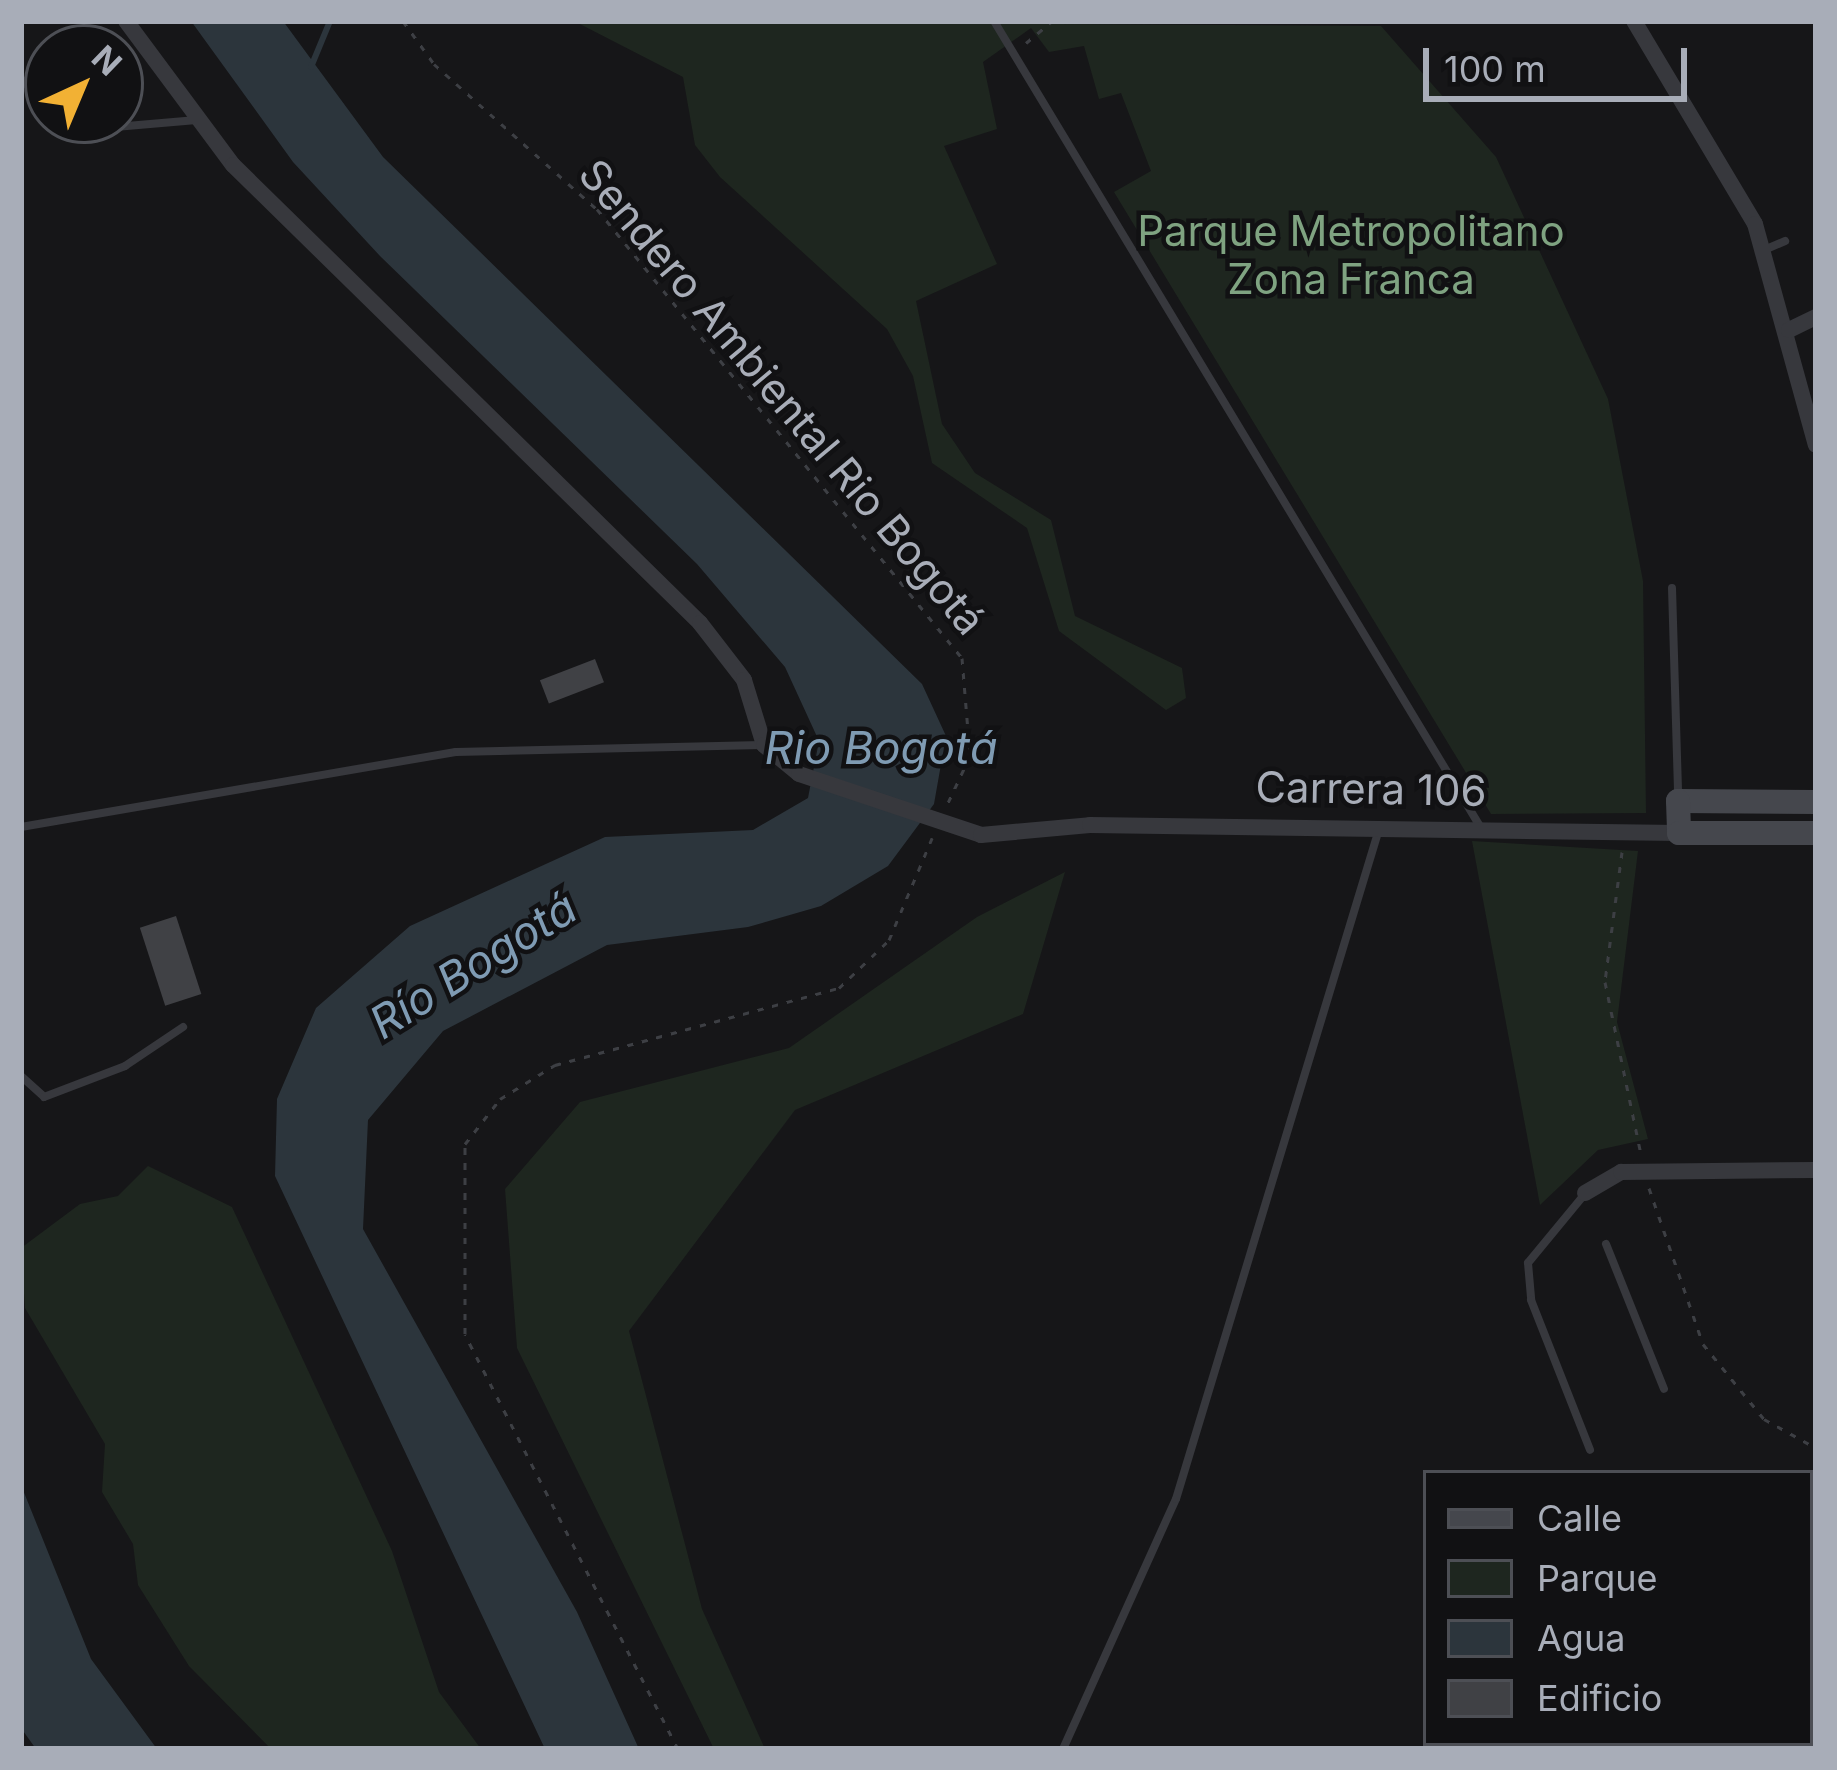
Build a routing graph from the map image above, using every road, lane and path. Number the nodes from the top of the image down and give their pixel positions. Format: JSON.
{"nodes":[{"id":1,"x":126,"y":21,"type":"edge"},
{"id":2,"x":403,"y":21,"type":"edge"},
{"id":3,"x":994,"y":21,"type":"edge"},
{"id":4,"x":1052,"y":21,"type":"edge"},
{"id":5,"x":1634,"y":21,"type":"edge"},
{"id":6,"x":1028,"y":80,"type":"junction"},
{"id":7,"x":197,"y":120,"type":"junction"},
{"id":8,"x":144,"y":125,"type":"edge"},
{"id":9,"x":1785,"y":241,"type":"dead end"},
{"id":10,"x":1763,"y":250,"type":"junction"},
{"id":11,"x":1816,"y":317,"type":"edge"},
{"id":12,"x":1789,"y":330,"type":"junction"},
{"id":13,"x":1816,"y":445,"type":"edge"},
{"id":14,"x":1672,"y":588,"type":"dead end"},
{"id":15,"x":764,"y":746,"type":"junction"},
{"id":16,"x":1678,"y":801,"type":"junction"},
{"id":17,"x":1816,"y":802,"type":"edge"},
{"id":18,"x":21,"y":827,"type":"edge"},
{"id":19,"x":931,"y":827,"type":"junction"},
{"id":20,"x":1379,"y":828,"type":"junction"},
{"id":21,"x":1482,"y":830,"type":"junction"},
{"id":22,"x":1679,"y":833,"type":"junction"},
{"id":23,"x":1816,"y":833,"type":"edge"},
{"id":24,"x":183,"y":1027,"type":"dead end"},
{"id":25,"x":21,"y":1076,"type":"edge"},
{"id":26,"x":1816,"y":1170,"type":"edge"},
{"id":27,"x":1585,"y":1193,"type":"joint"},
{"id":28,"x":1606,"y":1244,"type":"dead end"},
{"id":29,"x":1664,"y":1389,"type":"dead end"},
{"id":30,"x":1590,"y":1450,"type":"dead end"},
{"id":31,"x":678,"y":1749,"type":"edge"},
{"id":32,"x":1063,"y":1749,"type":"edge"}],
"edges":[{"from":1,"to":7,"type":"street"},
{"from":2,"to":19,"type":"path","name":"Sendero Ambiental Rio Bogotá"},
{"from":3,"to":6,"type":"lane"},
{"from":4,"to":6,"type":"path"},
{"from":5,"to":10,"type":"street"},
{"from":6,"to":21,"type":"lane"},
{"from":7,"to":8,"type":"lane"},
{"from":7,"to":15,"type":"street"},
{"from":9,"to":10,"type":"lane"},
{"from":10,"to":12,"type":"street"},
{"from":11,"to":12,"type":"street"},
{"from":12,"to":13,"type":"street"},
{"from":14,"to":16,"type":"lane"},
{"from":15,"to":18,"type":"lane"},
{"from":15,"to":19,"type":"street"},
{"from":16,"to":17,"type":"street"},
{"from":16,"to":22,"type":"street"},
{"from":19,"to":20,"type":"street","name":"Carrera 106"},
{"from":19,"to":31,"type":"path","name":"Sendero Ambiental Rio Bogotá"},
{"from":20,"to":21,"type":"street","name":"Carrera 106"},
{"from":20,"to":32,"type":"lane"},
{"from":21,"to":22,"type":"street","name":"Carrera 106"},
{"from":22,"to":23,"type":"street","name":"Carrera 106"},
{"from":24,"to":25,"type":"lane"},
{"from":26,"to":27,"type":"street"},
{"from":27,"to":30,"type":"lane"},
{"from":28,"to":29,"type":"lane"}]}
